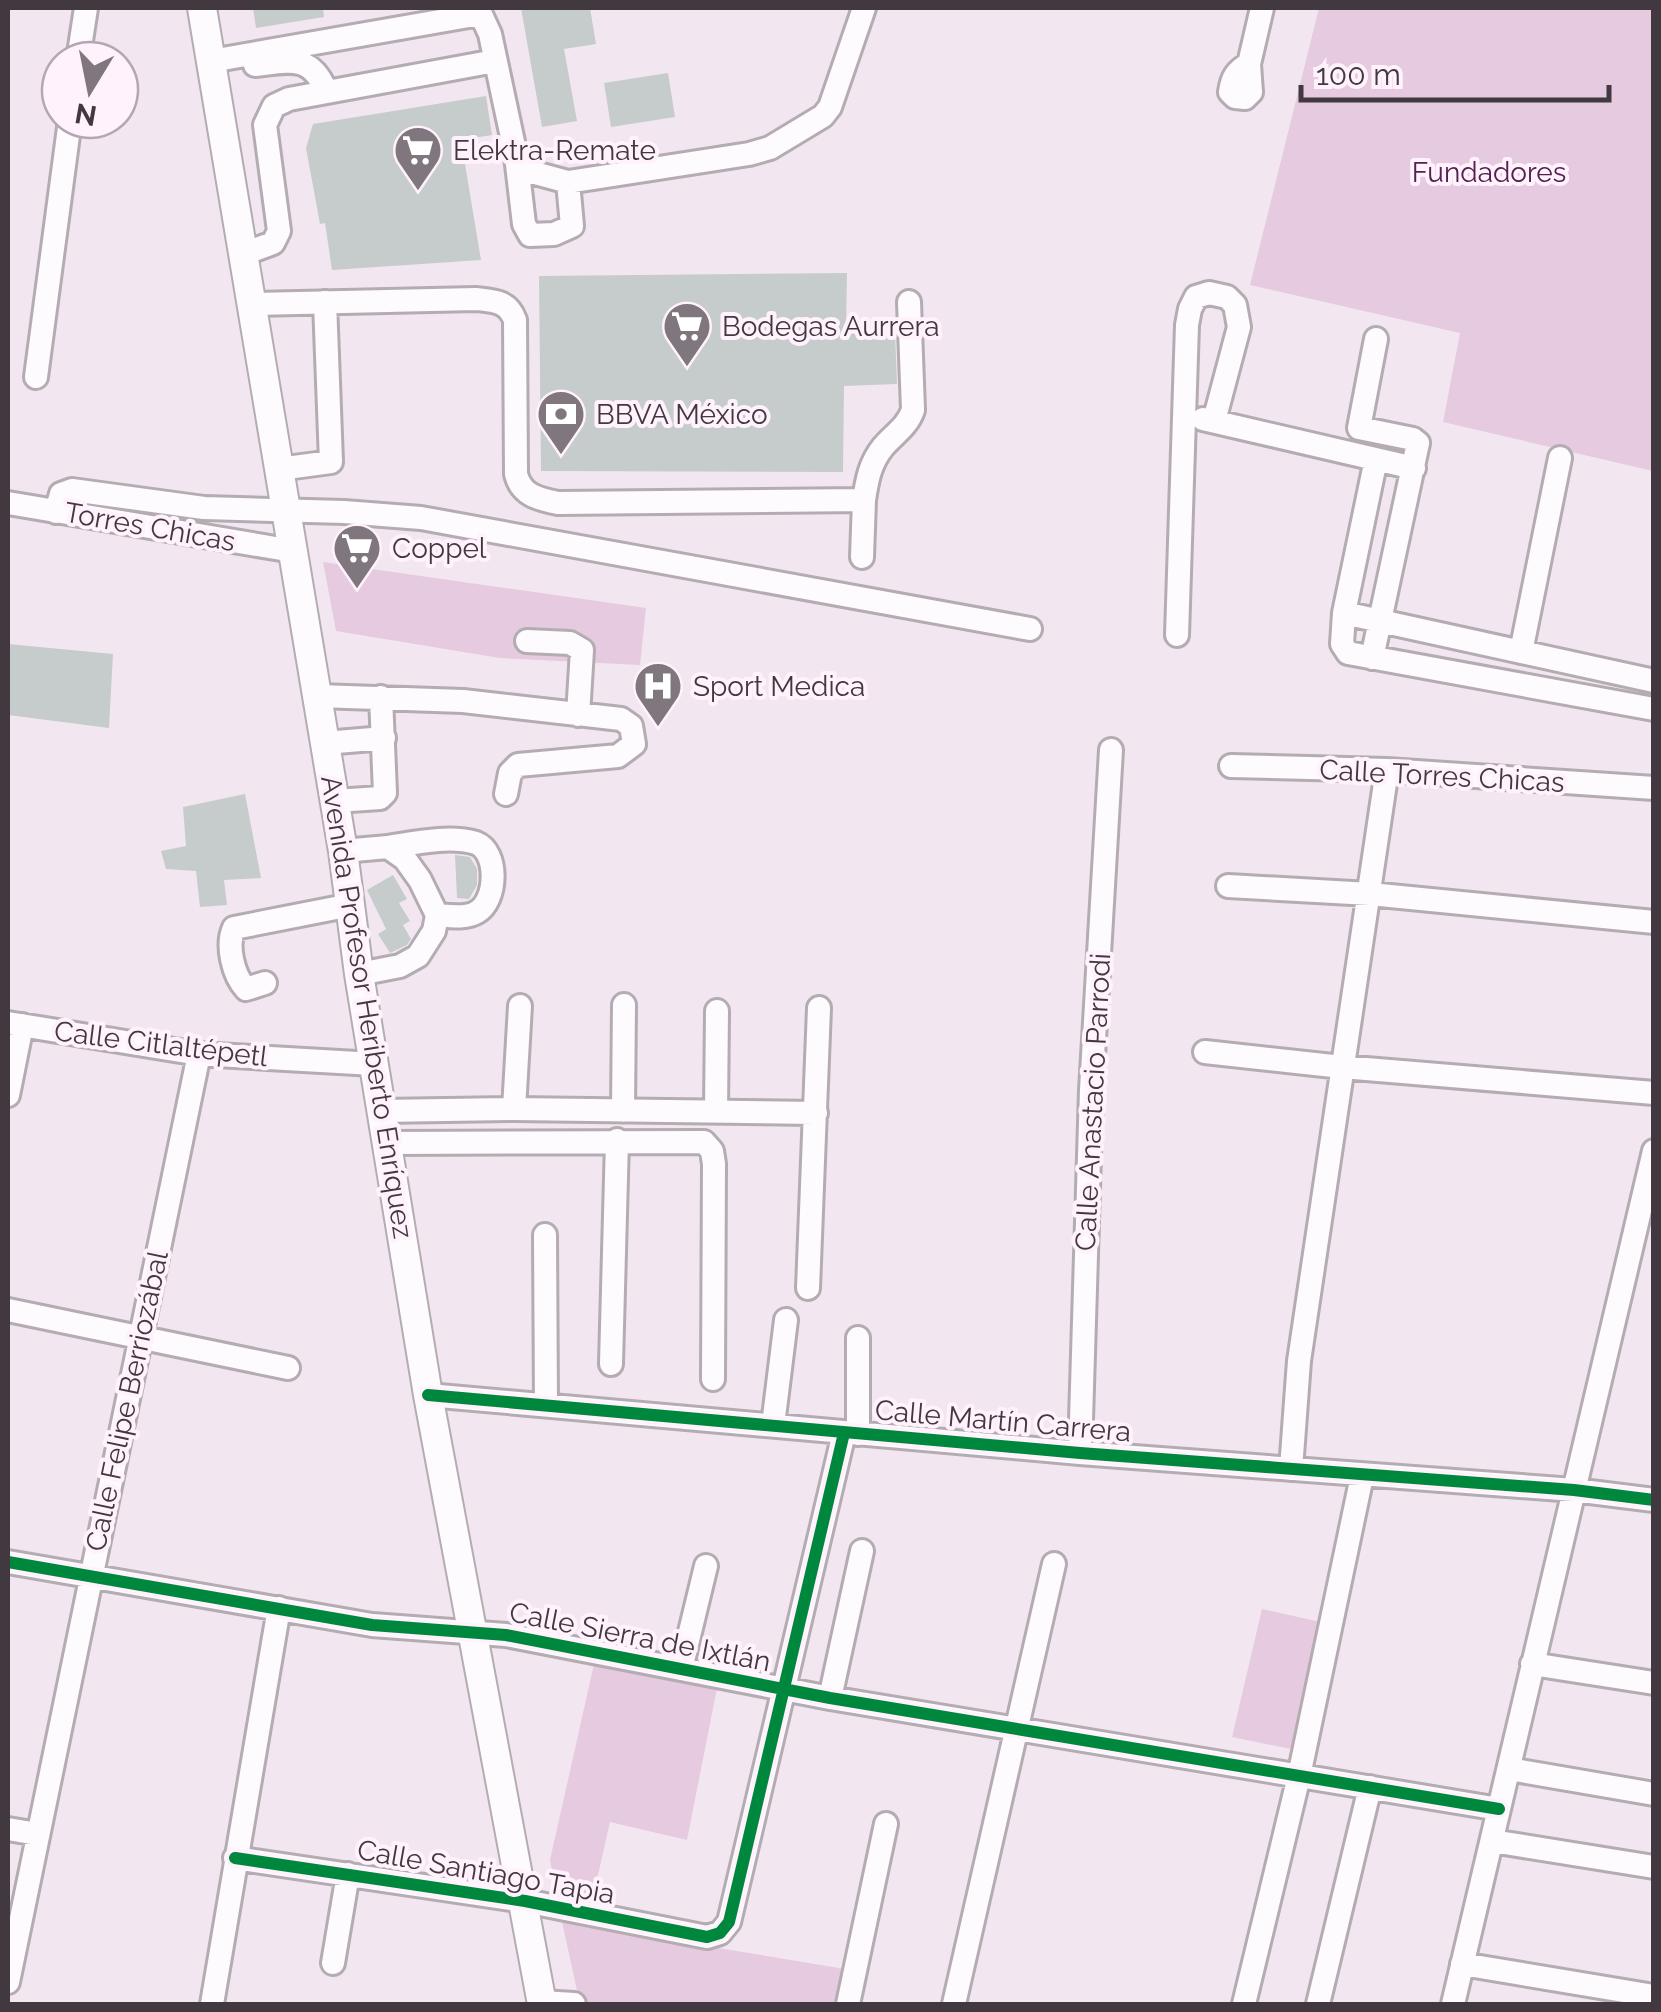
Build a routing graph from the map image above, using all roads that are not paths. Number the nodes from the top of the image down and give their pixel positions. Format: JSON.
{"nodes":[{"id":1,"x":86,"y":8,"type":"edge"},
{"id":2,"x":202,"y":8,"type":"edge"},
{"id":3,"x":864,"y":8,"type":"edge"},
{"id":4,"x":1262,"y":8,"type":"edge"},
{"id":5,"x":479,"y":11,"type":"edge"},
{"id":6,"x":81,"y":40,"type":"edge"},
{"id":7,"x":496,"y":62,"type":"junction"},
{"id":8,"x":1249,"y":64,"type":"dead end"},
{"id":9,"x":212,"y":67,"type":"junction"},
{"id":10,"x":326,"y":92,"type":"junction"},
{"id":11,"x":67,"y":140,"type":"edge"},
{"id":12,"x":516,"y":156,"type":"junction"},
{"id":13,"x":568,"y":182,"type":"junction"},
{"id":14,"x":243,"y":254,"type":"junction"},
{"id":15,"x":325,"y":302,"type":"junction"},
{"id":16,"x":909,"y":302,"type":"dead end"},
{"id":17,"x":252,"y":304,"type":"junction"},
{"id":18,"x":1376,"y":340,"type":"dead end"},
{"id":19,"x":36,"y":376,"type":"dead end"},
{"id":20,"x":1185,"y":416,"type":"junction"},
{"id":21,"x":1214,"y":422,"type":"junction"},
{"id":22,"x":1359,"y":428,"type":"junction"},
{"id":23,"x":1366,"y":457,"type":"junction"},
{"id":24,"x":1560,"y":458,"type":"dead end"},
{"id":25,"x":1414,"y":468,"type":"junction"},
{"id":26,"x":279,"y":470,"type":"junction"},
{"id":27,"x":864,"y":500,"type":"junction"},
{"id":28,"x":8,"y":504,"type":"edge"},
{"id":29,"x":287,"y":511,"type":"junction"},
{"id":30,"x":56,"y":512,"type":"junction"},
{"id":31,"x":293,"y":551,"type":"junction"},
{"id":32,"x":862,"y":557,"type":"dead end"},
{"id":33,"x":1344,"y":612,"type":"junction"},
{"id":34,"x":1378,"y":620,"type":"junction"},
{"id":35,"x":1030,"y":629,"type":"dead end"},
{"id":36,"x":1177,"y":635,"type":"dead end"},
{"id":37,"x":527,"y":642,"type":"dead end"},
{"id":38,"x":1520,"y":652,"type":"junction"},
{"id":39,"x":1372,"y":658,"type":"junction"},
{"id":40,"x":1654,"y":681,"type":"edge"},
{"id":41,"x":318,"y":696,"type":"junction"},
{"id":42,"x":381,"y":697,"type":"junction"},
{"id":43,"x":1654,"y":709,"type":"edge"},
{"id":44,"x":578,"y":715,"type":"junction"},
{"id":45,"x":384,"y":738,"type":"junction"},
{"id":46,"x":325,"y":743,"type":"junction"},
{"id":47,"x":1111,"y":750,"type":"dead end"},
{"id":48,"x":1231,"y":766,"type":"dead end"},
{"id":49,"x":1387,"y":770,"type":"junction"},
{"id":50,"x":1654,"y":788,"type":"edge"},
{"id":51,"x":506,"y":794,"type":"dead end"},
{"id":52,"x":335,"y":801,"type":"junction"},
{"id":53,"x":388,"y":848,"type":"junction"},
{"id":54,"x":343,"y":850,"type":"junction"},
{"id":55,"x":1228,"y":886,"type":"dead end"},
{"id":56,"x":1370,"y":894,"type":"junction"},
{"id":57,"x":350,"y":905,"type":"junction"},
{"id":58,"x":437,"y":916,"type":"junction"},
{"id":59,"x":1654,"y":922,"type":"edge"},
{"id":60,"x":359,"y":974,"type":"junction"},
{"id":61,"x":266,"y":983,"type":"dead end"},
{"id":62,"x":520,"y":1006,"type":"dead end"},
{"id":63,"x":624,"y":1006,"type":"dead end"},
{"id":64,"x":819,"y":1008,"type":"dead end"},
{"id":65,"x":717,"y":1010,"type":"dead end"},
{"id":66,"x":15,"y":1024,"type":"edge"},
{"id":67,"x":1206,"y":1052,"type":"dead end"},
{"id":68,"x":200,"y":1054,"type":"junction"},
{"id":69,"x":374,"y":1064,"type":"junction"},
{"id":70,"x":1342,"y":1067,"type":"junction"},
{"id":71,"x":1654,"y":1094,"type":"edge"},
{"id":72,"x":8,"y":1095,"type":"edge"},
{"id":73,"x":514,"y":1109,"type":"junction"},
{"id":74,"x":716,"y":1110,"type":"junction"},
{"id":75,"x":381,"y":1111,"type":"junction"},
{"id":76,"x":623,"y":1112,"type":"junction"},
{"id":77,"x":816,"y":1113,"type":"junction"},
{"id":78,"x":617,"y":1140,"type":"junction"},
{"id":79,"x":387,"y":1143,"type":"junction"},
{"id":80,"x":1654,"y":1151,"type":"edge"},
{"id":81,"x":545,"y":1235,"type":"dead end"},
{"id":82,"x":808,"y":1288,"type":"dead end"},
{"id":83,"x":8,"y":1310,"type":"edge"},
{"id":84,"x":786,"y":1320,"type":"dead end"},
{"id":85,"x":858,"y":1338,"type":"dead end"},
{"id":86,"x":141,"y":1339,"type":"junction"},
{"id":87,"x":611,"y":1364,"type":"dead end"},
{"id":88,"x":288,"y":1368,"type":"dead end"},
{"id":89,"x":713,"y":1379,"type":"dead end"},
{"id":90,"x":428,"y":1396,"type":"junction"},
{"id":91,"x":546,"y":1404,"type":"junction"},
{"id":92,"x":773,"y":1425,"type":"junction"},
{"id":93,"x":851,"y":1434,"type":"junction"},
{"id":94,"x":1080,"y":1453,"type":"junction"},
{"id":95,"x":1292,"y":1469,"type":"junction"},
{"id":96,"x":1362,"y":1476,"type":"junction"},
{"id":97,"x":1574,"y":1490,"type":"junction"},
{"id":98,"x":1654,"y":1500,"type":"edge"},
{"id":99,"x":862,"y":1551,"type":"dead end"},
{"id":100,"x":8,"y":1562,"type":"edge"},
{"id":101,"x":1054,"y":1564,"type":"dead end"},
{"id":102,"x":706,"y":1566,"type":"dead end"},
{"id":103,"x":90,"y":1576,"type":"junction"},
{"id":104,"x":279,"y":1608,"type":"junction"},
{"id":105,"x":472,"y":1632,"type":"junction"},
{"id":106,"x":1532,"y":1664,"type":"junction"},
{"id":107,"x":681,"y":1669,"type":"junction"},
{"id":108,"x":1654,"y":1684,"type":"edge"},
{"id":109,"x":782,"y":1689,"type":"junction"},
{"id":110,"x":830,"y":1698,"type":"junction"},
{"id":111,"x":1017,"y":1730,"type":"junction"},
{"id":112,"x":1509,"y":1769,"type":"junction"},
{"id":113,"x":1299,"y":1776,"type":"junction"},
{"id":114,"x":1370,"y":1787,"type":"junction"},
{"id":115,"x":1654,"y":1794,"type":"edge"},
{"id":116,"x":1499,"y":1809,"type":"junction"},
{"id":117,"x":886,"y":1824,"type":"dead end"},
{"id":118,"x":8,"y":1829,"type":"edge"},
{"id":119,"x":37,"y":1834,"type":"junction"},
{"id":120,"x":1492,"y":1840,"type":"junction"},
{"id":121,"x":235,"y":1858,"type":"junction"},
{"id":122,"x":1654,"y":1867,"type":"edge"},
{"id":123,"x":348,"y":1874,"type":"junction"},
{"id":124,"x":524,"y":1901,"type":"junction"},
{"id":125,"x":332,"y":1963,"type":"dead end"},
{"id":126,"x":1462,"y":1964,"type":"junction"},
{"id":127,"x":8,"y":1982,"type":"edge"},
{"id":128,"x":1654,"y":1996,"type":"edge"},
{"id":129,"x":542,"y":2003,"type":"edge"},
{"id":130,"x":212,"y":2004,"type":"edge"},
{"id":131,"x":574,"y":2004,"type":"edge"},
{"id":132,"x":848,"y":2004,"type":"edge"},
{"id":133,"x":954,"y":2004,"type":"edge"},
{"id":134,"x":1244,"y":2004,"type":"edge"},
{"id":135,"x":1318,"y":2004,"type":"edge"},
{"id":136,"x":1453,"y":2004,"type":"edge"}],
"edges":[{"from":1,"to":6,"type":"street"},
{"from":2,"to":9,"type":"main road","name":"Avenida Profesor Heriberto Enríquez"},
{"from":3,"to":13,"type":"street"},
{"from":4,"to":8,"type":"street"},
{"from":5,"to":7,"type":"street"},
{"from":5,"to":9,"type":"street"},
{"from":7,"to":10,"type":"street"},
{"from":7,"to":12,"type":"street"},
{"from":9,"to":10,"type":"street"},
{"from":9,"to":14,"type":"main road","name":"Avenida Profesor Heriberto Enríquez"},
{"from":10,"to":14,"type":"street"},
{"from":11,"to":19,"type":"street"},
{"from":12,"to":13,"type":"street"},
{"from":12,"to":13,"type":"street"},
{"from":14,"to":17,"type":"main road","name":"Avenida Profesor Heriberto Enríquez"},
{"from":15,"to":17,"type":"street"},
{"from":15,"to":26,"type":"street"},
{"from":15,"to":27,"type":"street"},
{"from":16,"to":27,"type":"street"},
{"from":17,"to":26,"type":"main road","name":"Avenida Profesor Heriberto Enríquez"},
{"from":18,"to":22,"type":"street"},
{"from":20,"to":21,"type":"street"},
{"from":20,"to":21,"type":"street"},
{"from":20,"to":36,"type":"street"},
{"from":21,"to":23,"type":"street"},
{"from":22,"to":23,"type":"street"},
{"from":22,"to":25,"type":"street"},
{"from":23,"to":25,"type":"street"},
{"from":23,"to":33,"type":"street"},
{"from":24,"to":38,"type":"street"},
{"from":25,"to":34,"type":"street"},
{"from":26,"to":29,"type":"main road","name":"Avenida Profesor Heriberto Enríquez"},
{"from":27,"to":32,"type":"street"},
{"from":28,"to":30,"type":"street","name":"Torres Chicas"},
{"from":29,"to":30,"type":"street"},
{"from":29,"to":31,"type":"main road","name":"Avenida Profesor Heriberto Enríquez"},
{"from":29,"to":35,"type":"street"},
{"from":30,"to":31,"type":"street","name":"Torres Chicas"},
{"from":31,"to":41,"type":"main road","name":"Avenida Profesor Heriberto Enríquez"},
{"from":33,"to":34,"type":"street"},
{"from":33,"to":39,"type":"street"},
{"from":34,"to":38,"type":"street"},
{"from":34,"to":39,"type":"street"},
{"from":37,"to":44,"type":"street"},
{"from":38,"to":40,"type":"street"},
{"from":39,"to":43,"type":"street"},
{"from":41,"to":42,"type":"street"},
{"from":41,"to":46,"type":"main road","name":"Avenida Profesor Heriberto Enríquez"},
{"from":42,"to":44,"type":"street"},
{"from":42,"to":45,"type":"street"},
{"from":44,"to":51,"type":"street"},
{"from":45,"to":46,"type":"street"},
{"from":45,"to":52,"type":"street"},
{"from":46,"to":52,"type":"main road","name":"Avenida Profesor Heriberto Enríquez"},
{"from":47,"to":94,"type":"street","name":"Calle Anastacio Parrodi"},
{"from":48,"to":49,"type":"street","name":"Calle Torres Chicas"},
{"from":49,"to":50,"type":"street","name":"Calle Torres Chicas"},
{"from":49,"to":56,"type":"street"},
{"from":52,"to":54,"type":"main road","name":"Avenida Profesor Heriberto Enríquez"},
{"from":53,"to":54,"type":"street"},
{"from":53,"to":58,"type":"street"},
{"from":53,"to":58,"type":"street"},
{"from":54,"to":57,"type":"main road","name":"Avenida Profesor Heriberto Enríquez"},
{"from":55,"to":56,"type":"street"},
{"from":56,"to":59,"type":"street"},
{"from":56,"to":70,"type":"street"},
{"from":57,"to":60,"type":"main road","name":"Avenida Profesor Heriberto Enríquez"},
{"from":57,"to":61,"type":"street"},
{"from":58,"to":60,"type":"street"},
{"from":60,"to":69,"type":"main road","name":"Avenida Profesor Heriberto Enríquez"},
{"from":62,"to":73,"type":"street"},
{"from":63,"to":76,"type":"street"},
{"from":64,"to":77,"type":"street"},
{"from":65,"to":74,"type":"street"},
{"from":66,"to":68,"type":"street","name":"Calle Citlaltépetl"},
{"from":66,"to":72,"type":"street"},
{"from":67,"to":70,"type":"street"},
{"from":68,"to":69,"type":"street","name":"Calle Citlaltépetl"},
{"from":68,"to":86,"type":"street","name":"Calle Felipe Berriozábal"},
{"from":69,"to":75,"type":"main road","name":"Avenida Profesor Heriberto Enríquez"},
{"from":70,"to":71,"type":"street"},
{"from":70,"to":95,"type":"street"},
{"from":73,"to":75,"type":"street"},
{"from":73,"to":76,"type":"street"},
{"from":74,"to":76,"type":"street"},
{"from":74,"to":77,"type":"street"},
{"from":75,"to":79,"type":"main road","name":"Avenida Profesor Heriberto Enríquez"},
{"from":77,"to":82,"type":"street"},
{"from":78,"to":79,"type":"street"},
{"from":78,"to":87,"type":"street"},
{"from":78,"to":89,"type":"street"},
{"from":79,"to":90,"type":"main road","name":"Avenida Profesor Heriberto Enríquez"},
{"from":80,"to":97,"type":"street"},
{"from":81,"to":91,"type":"street"},
{"from":83,"to":86,"type":"street"},
{"from":84,"to":92,"type":"street"},
{"from":85,"to":93,"type":"street"},
{"from":86,"to":88,"type":"street"},
{"from":86,"to":103,"type":"street","name":"Calle Felipe Berriozábal"},
{"from":90,"to":91,"type":"street","name":"Calle Martín Carrera"},
{"from":90,"to":105,"type":"main road","name":"Avenida Profesor Heriberto Enríquez"},
{"from":91,"to":92,"type":"street","name":"Calle Martín Carrera"},
{"from":92,"to":93,"type":"street","name":"Calle Martín Carrera"},
{"from":93,"to":94,"type":"street","name":"Calle Martín Carrera"},
{"from":93,"to":109,"type":"street"},
{"from":94,"to":95,"type":"street","name":"Calle Martín Carrera"},
{"from":95,"to":96,"type":"street","name":"Calle Martín Carrera"},
{"from":96,"to":97,"type":"street","name":"Calle Martín Carrera"},
{"from":96,"to":113,"type":"street"},
{"from":97,"to":98,"type":"street","name":"Calle Martín Carrera"},
{"from":97,"to":106,"type":"street"},
{"from":99,"to":110,"type":"street"},
{"from":100,"to":103,"type":"street","name":"Calle Sierra de Ixtlán"},
{"from":101,"to":111,"type":"street"},
{"from":102,"to":107,"type":"street"},
{"from":103,"to":104,"type":"street","name":"Calle Sierra de Ixtlán"},
{"from":103,"to":119,"type":"street","name":"Calle Felipe Berriozábal"},
{"from":104,"to":105,"type":"street","name":"Calle Sierra de Ixtlán"},
{"from":104,"to":121,"type":"street"},
{"from":105,"to":107,"type":"street","name":"Calle Sierra de Ixtlán"},
{"from":105,"to":124,"type":"main road","name":"Avenida Profesor Heriberto Enríquez"},
{"from":106,"to":108,"type":"street"},
{"from":106,"to":112,"type":"street"},
{"from":107,"to":109,"type":"street","name":"Calle Sierra de Ixtlán"},
{"from":109,"to":110,"type":"street","name":"Calle Sierra de Ixtlán"},
{"from":109,"to":124,"type":"street","name":"Calle Santiago Tapia"},
{"from":110,"to":111,"type":"street","name":"Calle Sierra de Ixtlán"},
{"from":111,"to":113,"type":"street","name":"Calle Sierra de Ixtlán"},
{"from":111,"to":133,"type":"street"},
{"from":112,"to":115,"type":"street"},
{"from":112,"to":116,"type":"street"},
{"from":113,"to":114,"type":"street","name":"Calle Sierra de Ixtlán"},
{"from":113,"to":134,"type":"street"},
{"from":114,"to":116,"type":"street","name":"Calle Sierra de Ixtlán"},
{"from":114,"to":135,"type":"street"},
{"from":116,"to":120,"type":"street"},
{"from":117,"to":132,"type":"street"},
{"from":118,"to":119,"type":"street"},
{"from":119,"to":127,"type":"street","name":"Calle Felipe Berriozábal"},
{"from":120,"to":122,"type":"street"},
{"from":120,"to":126,"type":"street"},
{"from":121,"to":123,"type":"street","name":"Calle Santiago Tapia"},
{"from":121,"to":130,"type":"street"},
{"from":123,"to":124,"type":"street","name":"Calle Santiago Tapia"},
{"from":123,"to":125,"type":"street"},
{"from":124,"to":129,"type":"main road","name":"Avenida Profesor Heriberto Enríquez"},
{"from":126,"to":128,"type":"street"},
{"from":126,"to":136,"type":"street"},
{"from":129,"to":131,"type":"street"}]}
